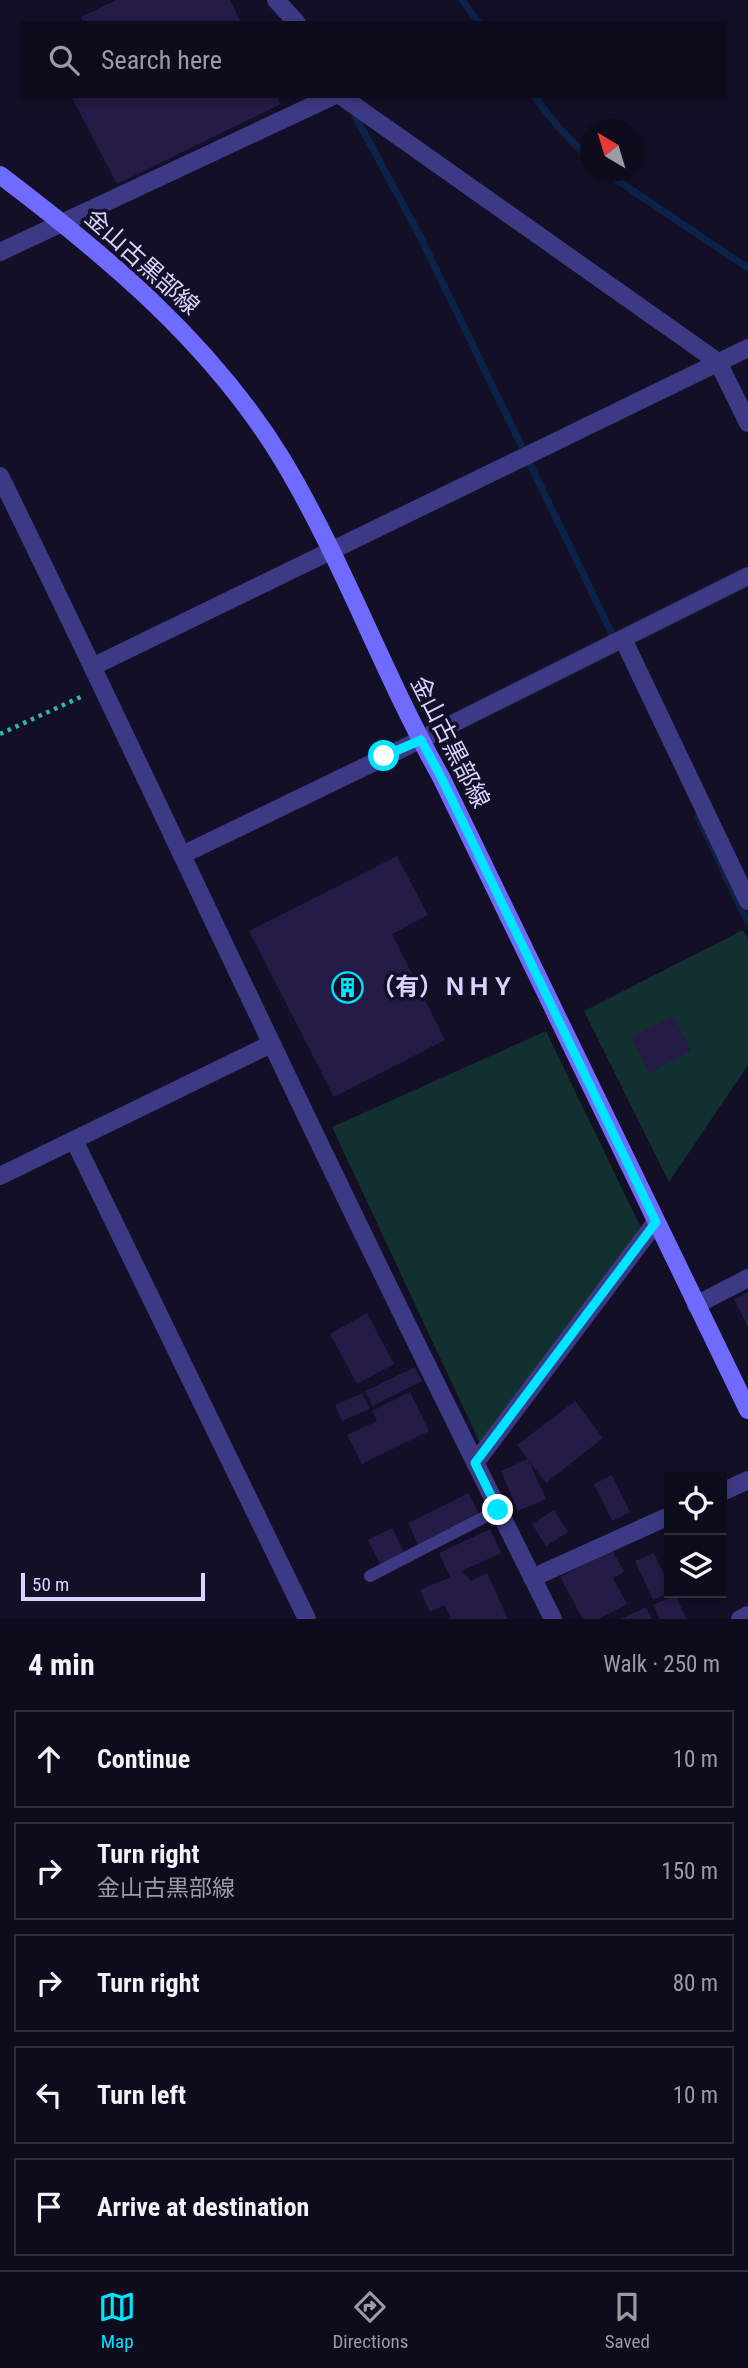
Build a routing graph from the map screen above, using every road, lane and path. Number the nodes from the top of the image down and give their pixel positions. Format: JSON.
{"nodes":[{"id":1,"x":276,"y":0,"type":"edge"},
{"id":2,"x":295,"y":21,"type":"edge"},
{"id":3,"x":329,"y":98,"type":"edge"},
{"id":4,"x":344,"y":98,"type":"edge"},
{"id":5,"x":0,"y":175,"type":"edge"},
{"id":6,"x":63,"y":224,"type":"junction"},
{"id":7,"x":0,"y":252,"type":"edge"},
{"id":8,"x":748,"y":348,"type":"edge"},
{"id":9,"x":718,"y":362,"type":"junction"},
{"id":10,"x":748,"y":423,"type":"edge"},
{"id":11,"x":0,"y":476,"type":"edge"},
{"id":12,"x":330,"y":552,"type":"junction"},
{"id":13,"x":748,"y":576,"type":"edge"},
{"id":14,"x":623,"y":639,"type":"junction"},
{"id":15,"x":94,"y":666,"type":"junction"},
{"id":16,"x":104,"y":687,"type":"junction"},
{"id":17,"x":0,"y":734,"type":"edge"},
{"id":18,"x":421,"y":740,"type":"junction"},
{"id":19,"x":182,"y":855,"type":"junction"},
{"id":20,"x":748,"y":901,"type":"edge"},
{"id":21,"x":271,"y":1044,"type":"junction"},
{"id":22,"x":74,"y":1140,"type":"junction"},
{"id":23,"x":0,"y":1176,"type":"edge"},
{"id":24,"x":656,"y":1222,"type":"junction"},
{"id":25,"x":748,"y":1278,"type":"edge"},
{"id":26,"x":696,"y":1305,"type":"junction"},
{"id":27,"x":748,"y":1410,"type":"edge"},
{"id":28,"x":475,"y":1463,"type":"junction"},
{"id":29,"x":748,"y":1480,"type":"edge"},
{"id":30,"x":727,"y":1490,"type":"edge"},
{"id":31,"x":498,"y":1510,"type":"junction"},
{"id":32,"x":664,"y":1518,"type":"edge"},
{"id":33,"x":370,"y":1576,"type":"dead end"},
{"id":34,"x":532,"y":1577,"type":"junction"},
{"id":35,"x":748,"y":1615,"type":"edge"},
{"id":36,"x":307,"y":1619,"type":"edge"},
{"id":37,"x":553,"y":1619,"type":"edge"},
{"id":38,"x":740,"y":1619,"type":"edge"}],
"edges":[{"from":1,"to":2,"type":"street"},
{"from":3,"to":6,"type":"street"},
{"from":4,"to":9,"type":"street"},
{"from":5,"to":6,"type":"main road","name":"金山古黒部線"},
{"from":6,"to":7,"type":"street"},
{"from":6,"to":12,"type":"main road","name":"金山古黒部線"},
{"from":8,"to":9,"type":"street"},
{"from":9,"to":10,"type":"street"},
{"from":9,"to":12,"type":"street"},
{"from":11,"to":15,"type":"street"},
{"from":12,"to":15,"type":"street"},
{"from":12,"to":18,"type":"main road","name":"金山古黒部線"},
{"from":13,"to":14,"type":"street"},
{"from":14,"to":18,"type":"street"},
{"from":14,"to":20,"type":"street"},
{"from":15,"to":16,"type":"street"},
{"from":16,"to":17,"type":"path"},
{"from":16,"to":19,"type":"street"},
{"from":18,"to":19,"type":"street"},
{"from":18,"to":24,"type":"main road","name":"金山古黒部線"},
{"from":19,"to":21,"type":"street"},
{"from":21,"to":22,"type":"street"},
{"from":21,"to":28,"type":"street"},
{"from":22,"to":23,"type":"street"},
{"from":22,"to":36,"type":"street"},
{"from":24,"to":26,"type":"main road","name":"金山古黒部線"},
{"from":24,"to":28,"type":"street"},
{"from":25,"to":26,"type":"street"},
{"from":26,"to":27,"type":"main road","name":"金山古黒部線"},
{"from":28,"to":31,"type":"street"},
{"from":29,"to":30,"type":"street"},
{"from":31,"to":33,"type":"lane"},
{"from":31,"to":34,"type":"street"},
{"from":32,"to":34,"type":"street"},
{"from":34,"to":37,"type":"street"},
{"from":35,"to":38,"type":"street"}]}
